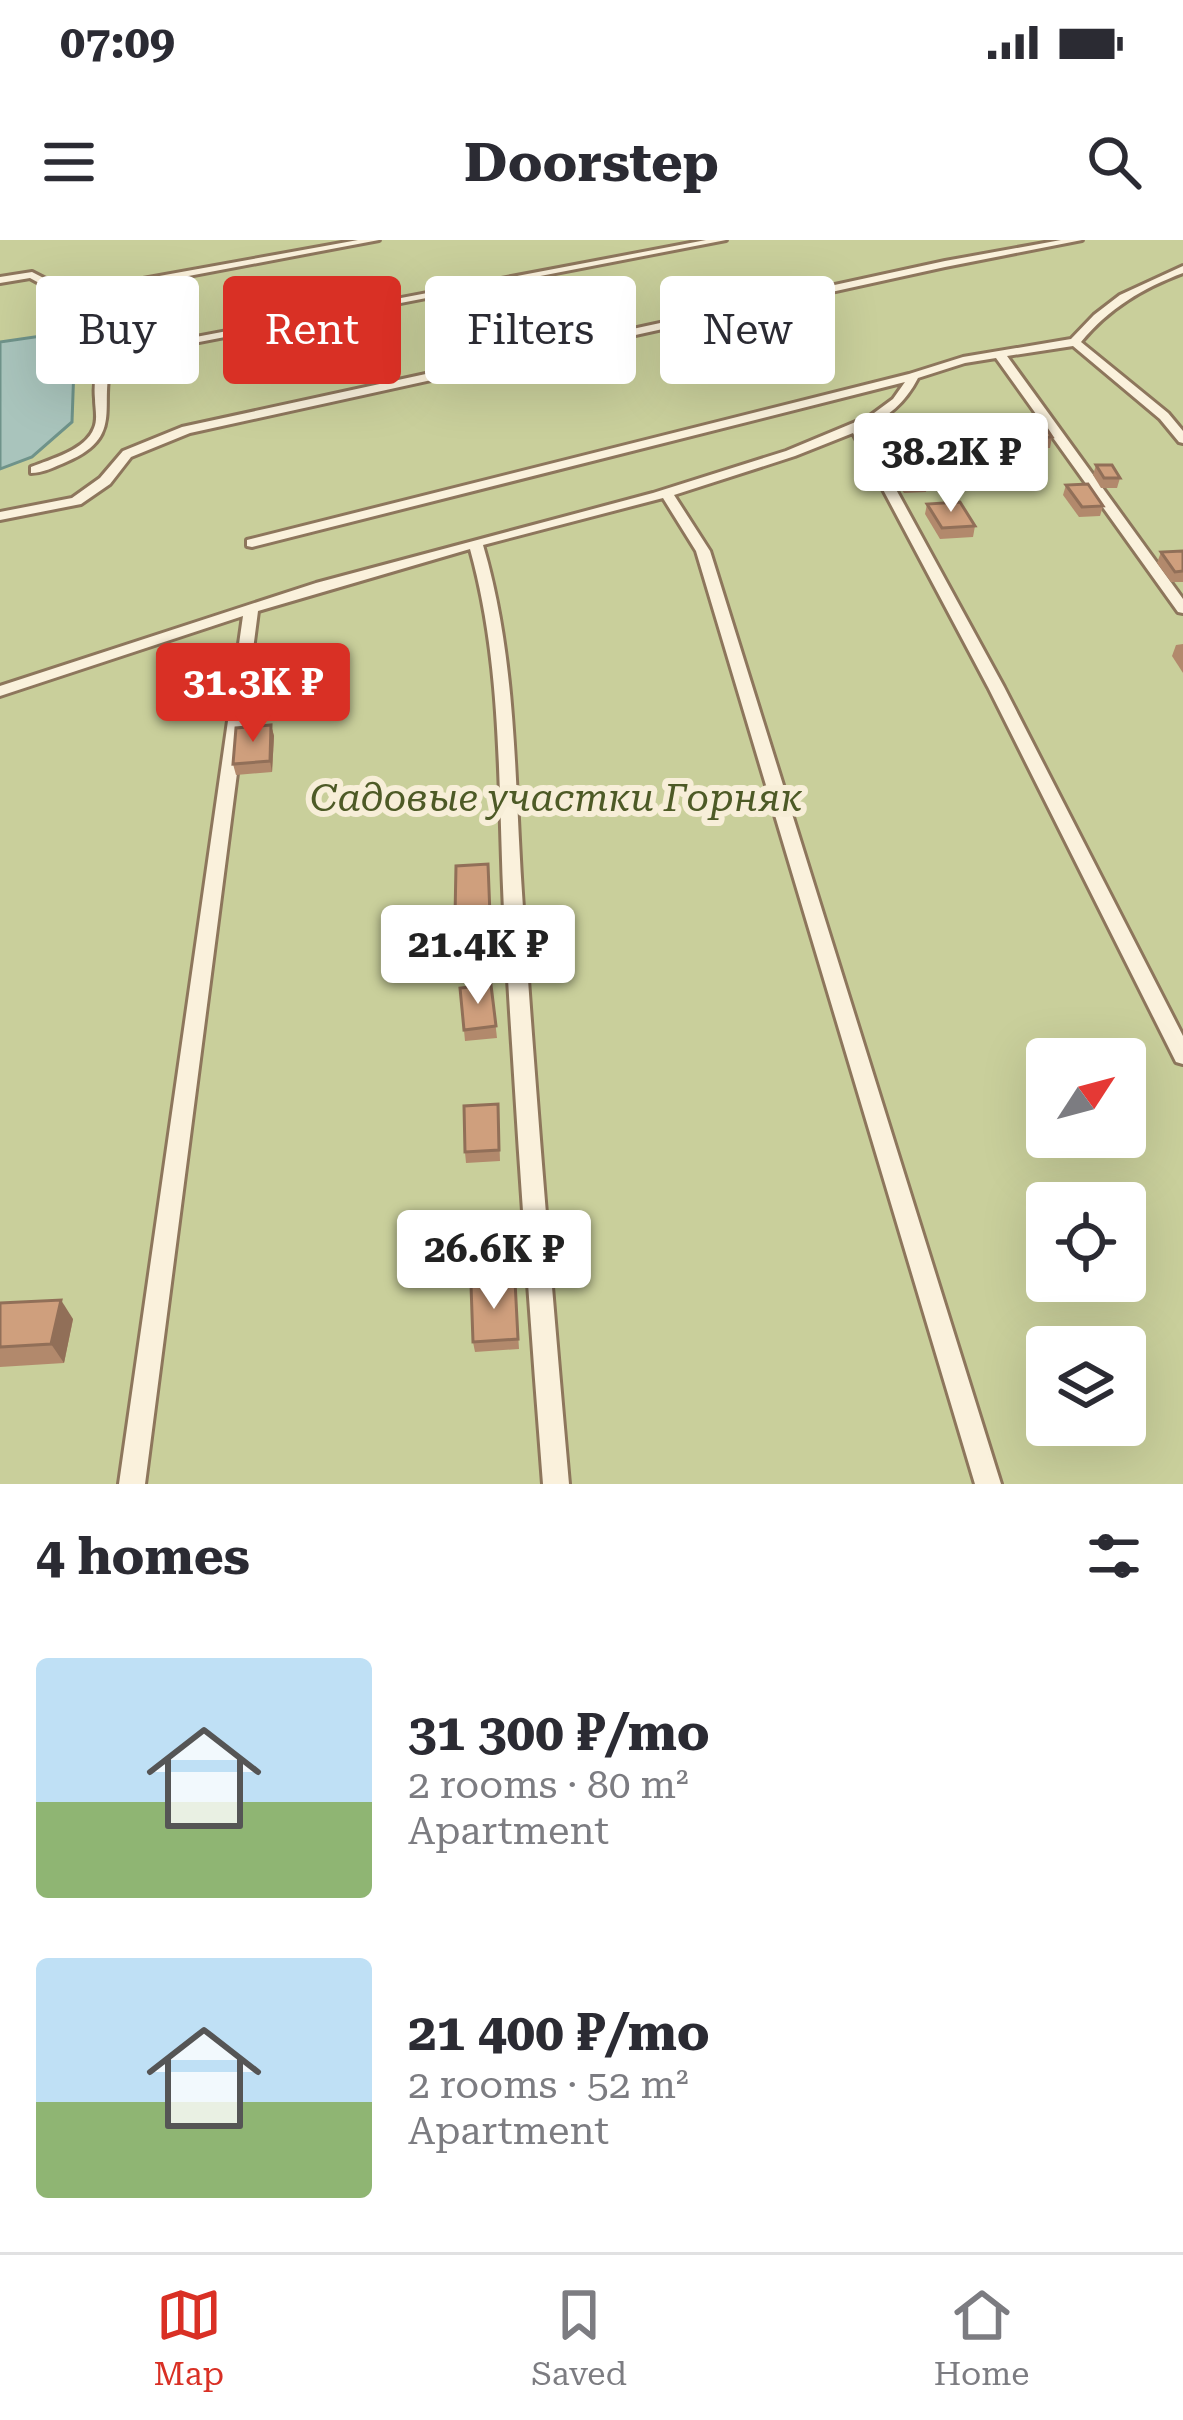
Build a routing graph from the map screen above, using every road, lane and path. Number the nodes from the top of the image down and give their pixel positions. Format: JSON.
{"nodes":[{"id":1,"x":374,"y":240,"type":"edge"},
{"id":2,"x":721,"y":240,"type":"edge"},
{"id":3,"x":1077,"y":240,"type":"edge"},
{"id":4,"x":1183,"y":269,"type":"edge"},
{"id":5,"x":176,"y":276,"type":"edge"},
{"id":6,"x":36,"y":277,"type":"edge"},
{"id":7,"x":0,"y":280,"type":"edge"},
{"id":8,"x":199,"y":340,"type":"edge"},
{"id":9,"x":1075,"y":342,"type":"junction"},
{"id":10,"x":1000,"y":355,"type":"junction"},
{"id":11,"x":913,"y":376,"type":"junction"},
{"id":12,"x":102,"y":384,"type":"edge"},
{"id":13,"x":856,"y":428,"type":"junction"},
{"id":14,"x":1183,"y":439,"type":"edge"},
{"id":15,"x":35,"y":470,"type":"dead end"},
{"id":16,"x":666,"y":492,"type":"junction"},
{"id":17,"x":0,"y":516,"type":"edge"},
{"id":18,"x":252,"y":543,"type":"dead end"},
{"id":19,"x":476,"y":545,"type":"junction"},
{"id":20,"x":1183,"y":609,"type":"edge"},
{"id":21,"x":251,"y":612,"type":"junction"},
{"id":22,"x":0,"y":692,"type":"edge"},
{"id":23,"x":1183,"y":1056,"type":"edge"},
{"id":24,"x":132,"y":1484,"type":"edge"},
{"id":25,"x":556,"y":1484,"type":"edge"},
{"id":26,"x":988,"y":1484,"type":"edge"}],
"edges":[{"from":1,"to":5,"type":"lane"},
{"from":2,"to":8,"type":"lane"},
{"from":3,"to":17,"type":"lane"},
{"from":4,"to":9,"type":"lane"},
{"from":6,"to":7,"type":"lane"},
{"from":9,"to":10,"type":"lane"},
{"from":9,"to":14,"type":"lane"},
{"from":10,"to":11,"type":"lane"},
{"from":10,"to":20,"type":"lane"},
{"from":11,"to":13,"type":"lane"},
{"from":11,"to":18,"type":"lane"},
{"from":12,"to":15,"type":"lane"},
{"from":13,"to":16,"type":"lane"},
{"from":13,"to":23,"type":"lane"},
{"from":16,"to":19,"type":"lane"},
{"from":16,"to":26,"type":"lane"},
{"from":19,"to":21,"type":"lane"},
{"from":19,"to":25,"type":"lane"},
{"from":21,"to":22,"type":"lane"},
{"from":21,"to":24,"type":"lane"}]}
